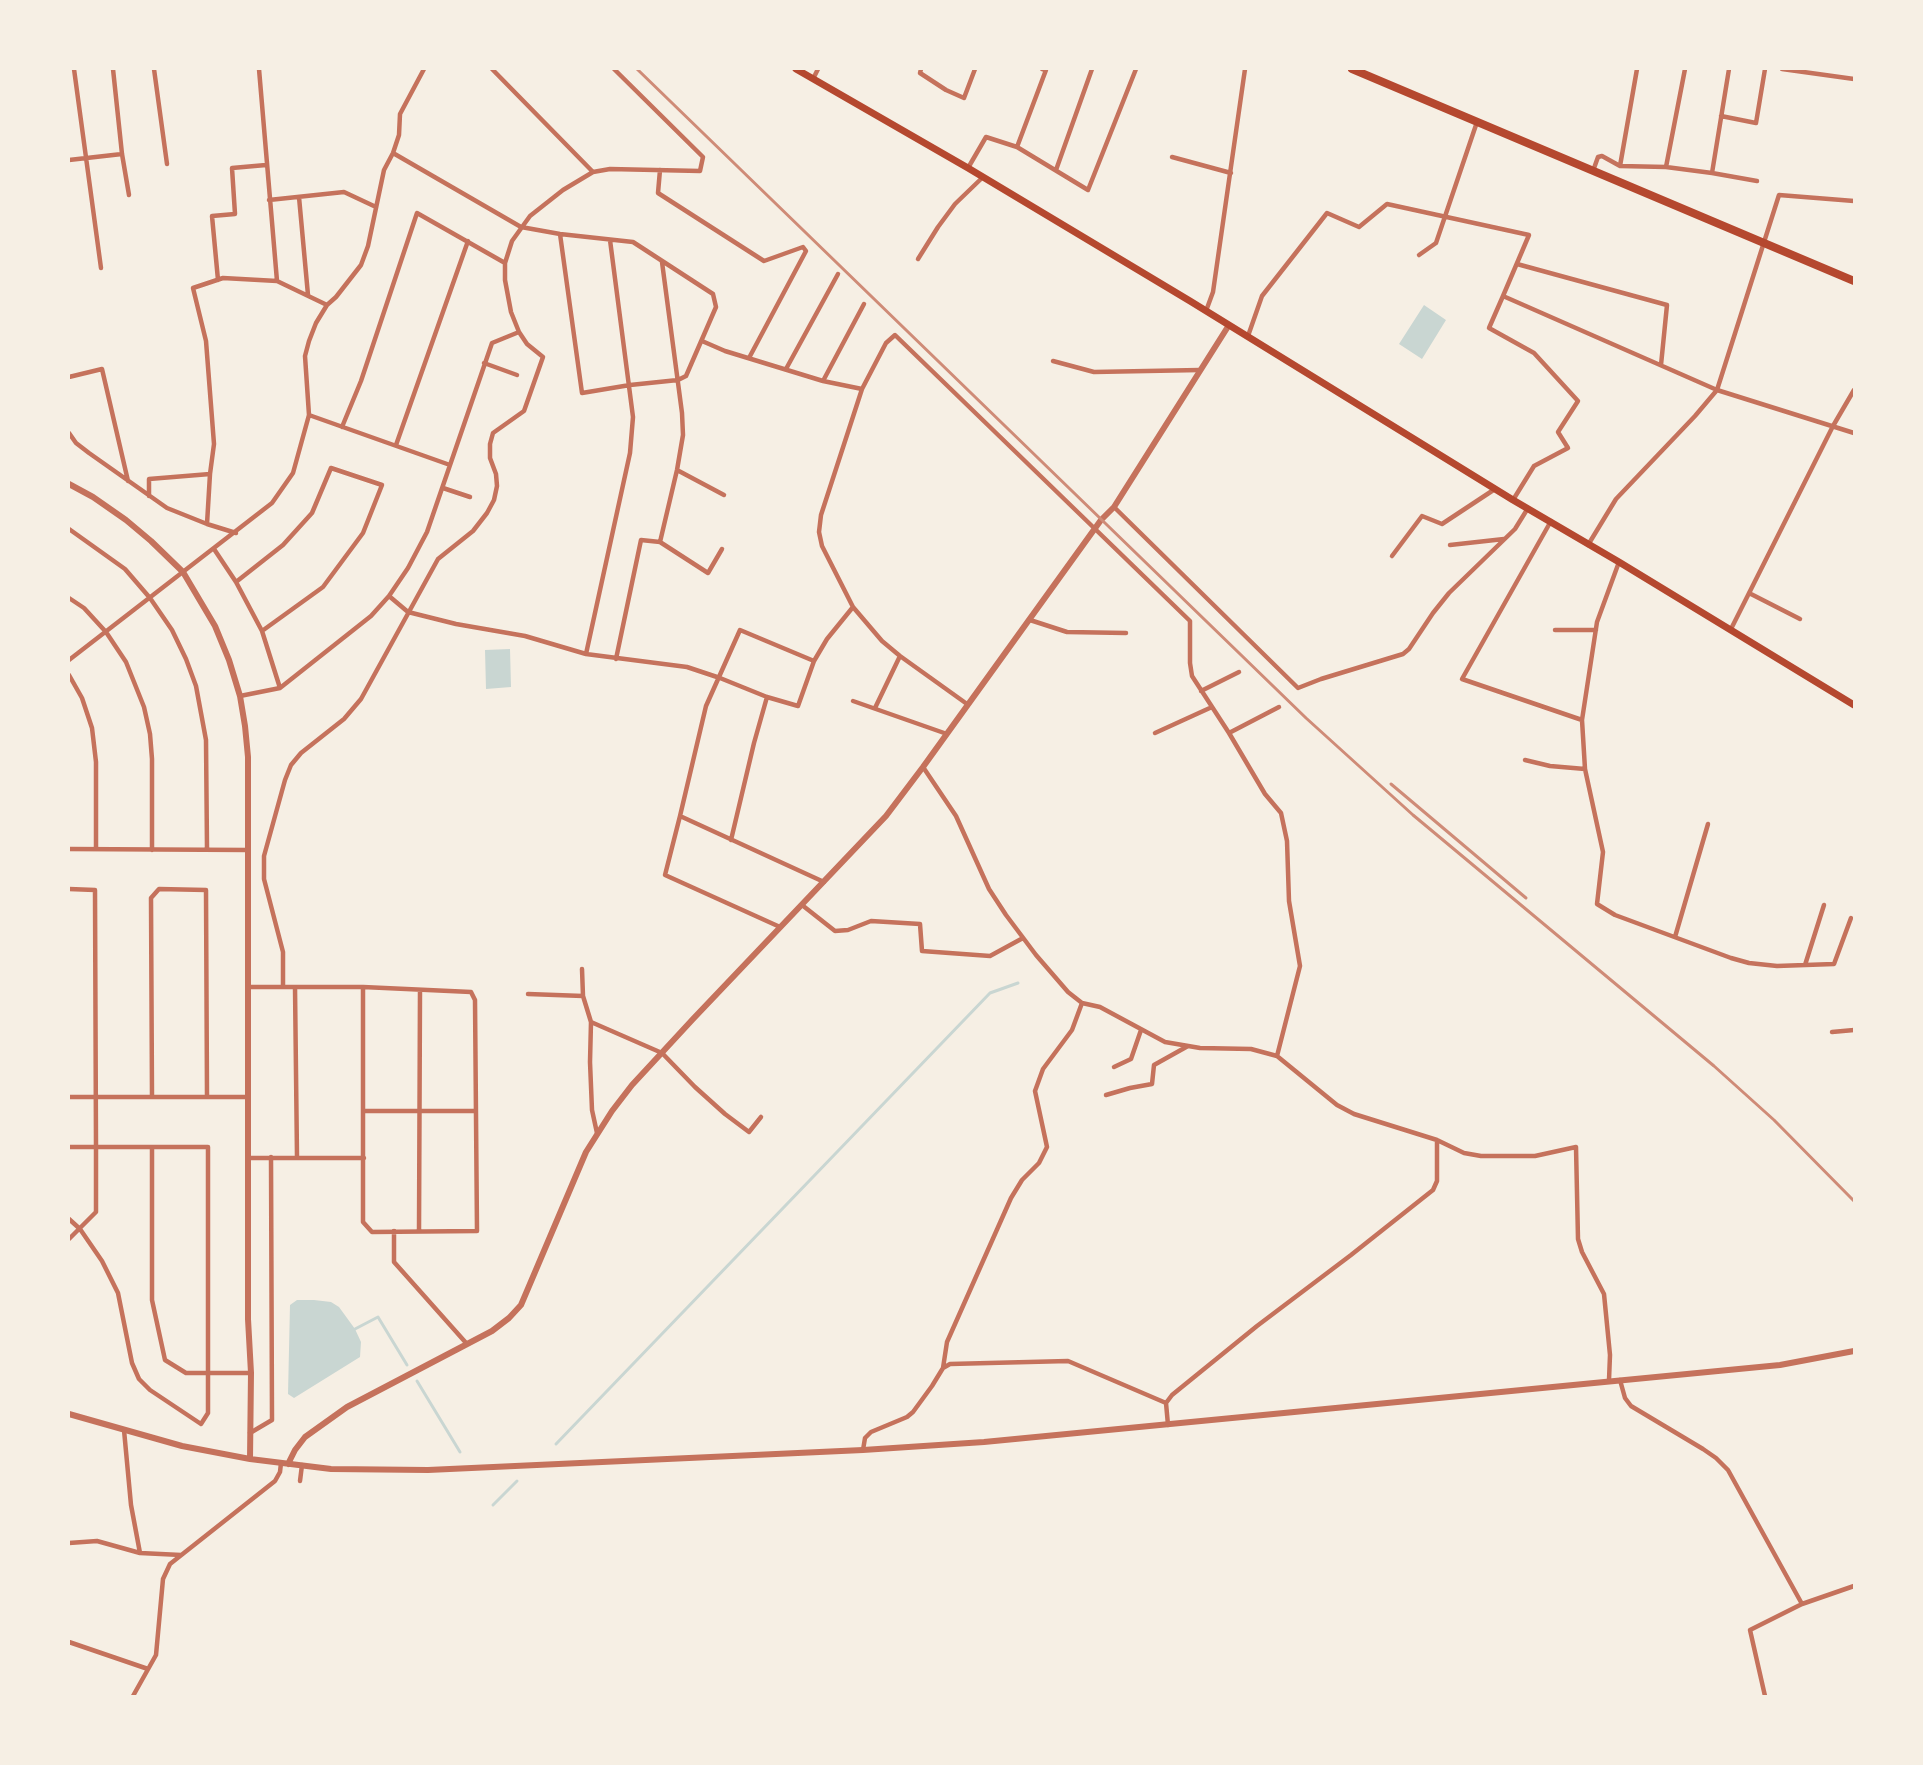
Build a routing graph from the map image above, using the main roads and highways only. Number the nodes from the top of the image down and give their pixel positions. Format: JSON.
{"nodes":[{"id":1,"x":795,"y":69,"type":"edge"},
{"id":2,"x":1352,"y":69,"type":"edge"},
{"id":3,"x":1854,"y":281,"type":"edge"},
{"id":4,"x":1854,"y":705,"type":"edge"}],
"edges":[{"from":1,"to":4,"type":"main road"},
{"from":2,"to":3,"type":"highway"}]}
